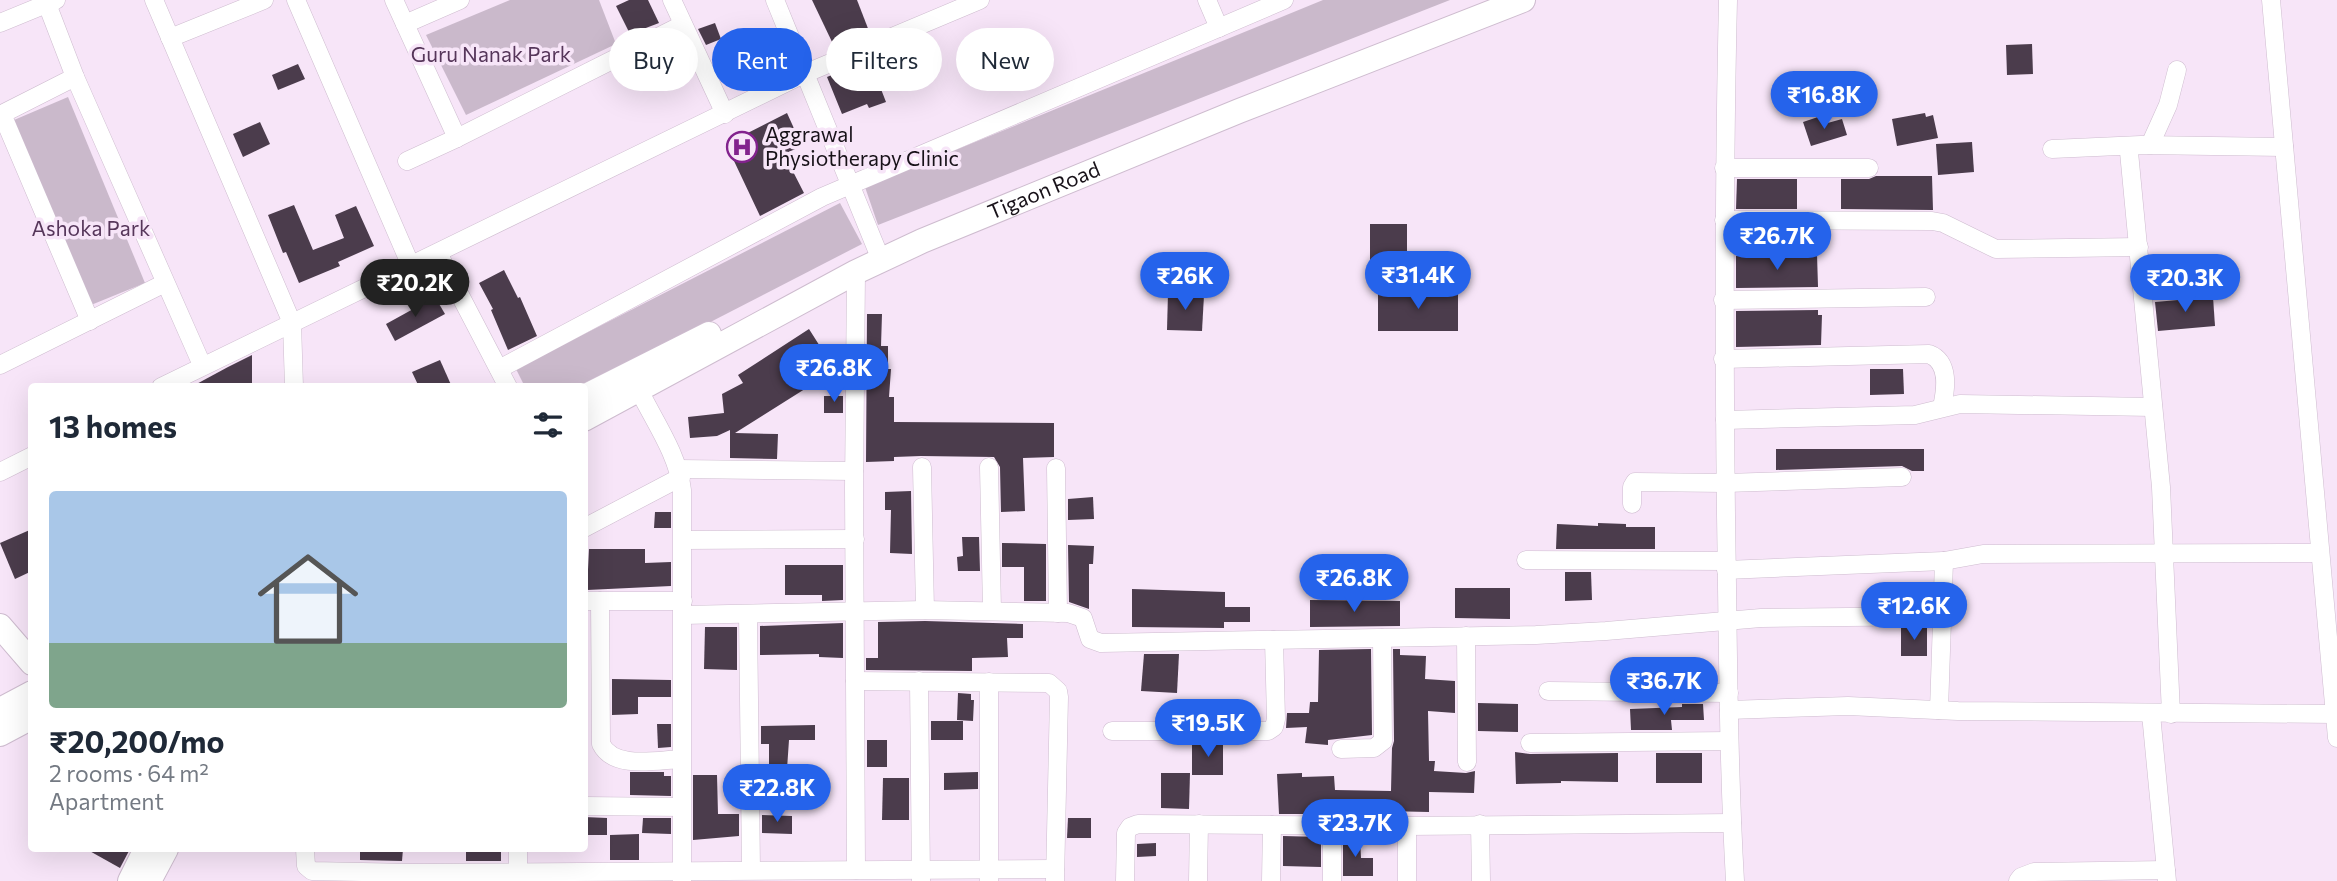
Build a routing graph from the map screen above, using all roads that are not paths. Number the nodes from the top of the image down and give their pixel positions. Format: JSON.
{"nodes":[{"id":1,"x":154,"y":0,"type":"edge"},
{"id":2,"x":264,"y":0,"type":"edge"},
{"id":3,"x":296,"y":0,"type":"edge"},
{"id":4,"x":394,"y":0,"type":"edge"},
{"id":5,"x":460,"y":0,"type":"edge"},
{"id":6,"x":672,"y":0,"type":"edge"},
{"id":7,"x":775,"y":0,"type":"edge"},
{"id":8,"x":980,"y":0,"type":"edge"},
{"id":9,"x":1207,"y":0,"type":"edge"},
{"id":10,"x":1284,"y":0,"type":"edge"},
{"id":11,"x":1485,"y":0,"type":"edge"},
{"id":12,"x":1523,"y":0,"type":"edge"},
{"id":13,"x":1728,"y":0,"type":"edge"},
{"id":14,"x":2271,"y":0,"type":"edge"},
{"id":15,"x":52,"y":2,"type":"edge"},
{"id":16,"x":0,"y":23,"type":"edge"},
{"id":17,"x":405,"y":24,"type":"junction"},
{"id":18,"x":682,"y":25,"type":"junction"},
{"id":19,"x":786,"y":28,"type":"edge"},
{"id":20,"x":1219,"y":28,"type":"junction"},
{"id":21,"x":170,"y":37,"type":"junction"},
{"id":22,"x":2177,"y":70,"type":"dead end"},
{"id":23,"x":812,"y":71,"type":"edge"},
{"id":24,"x":75,"y":77,"type":"junction"},
{"id":25,"x":770,"y":91,"type":"edge"},
{"id":26,"x":811,"y":91,"type":"edge"},
{"id":27,"x":1,"y":114,"type":"edge"},
{"id":28,"x":725,"y":114,"type":"junction"},
{"id":29,"x":457,"y":138,"type":"junction"},
{"id":30,"x":2141,"y":146,"type":"junction"},
{"id":31,"x":2284,"y":147,"type":"junction"},
{"id":32,"x":2052,"y":149,"type":"dead end"},
{"id":33,"x":407,"y":161,"type":"dead end"},
{"id":34,"x":1724,"y":168,"type":"junction"},
{"id":35,"x":1869,"y":168,"type":"dead end"},
{"id":36,"x":851,"y":185,"type":"junction"},
{"id":37,"x":1724,"y":220,"type":"junction"},
{"id":38,"x":2138,"y":247,"type":"junction"},
{"id":39,"x":438,"y":253,"type":"junction"},
{"id":40,"x":878,"y":253,"type":"junction"},
{"id":41,"x":411,"y":266,"type":"junction"},
{"id":42,"x":856,"y":272,"type":"junction"},
{"id":43,"x":165,"y":283,"type":"junction"},
{"id":44,"x":1926,"y":298,"type":"dead end"},
{"id":45,"x":1723,"y":300,"type":"junction"},
{"id":46,"x":90,"y":321,"type":"junction"},
{"id":47,"x":292,"y":323,"type":"junction"},
{"id":48,"x":1723,"y":359,"type":"junction"},
{"id":49,"x":1,"y":361,"type":"edge"},
{"id":50,"x":202,"y":365,"type":"junction"},
{"id":51,"x":499,"y":369,"type":"junction"},
{"id":52,"x":169,"y":383,"type":"edge"},
{"id":53,"x":294,"y":383,"type":"edge"},
{"id":54,"x":506,"y":383,"type":"edge"},
{"id":55,"x":639,"y":390,"type":"junction"},
{"id":56,"x":588,"y":395,"type":"edge"},
{"id":57,"x":1942,"y":407,"type":"junction"},
{"id":58,"x":2153,"y":407,"type":"junction"},
{"id":59,"x":588,"y":417,"type":"edge"},
{"id":60,"x":1725,"y":420,"type":"junction"},
{"id":61,"x":28,"y":458,"type":"edge"},
{"id":62,"x":922,"y":467,"type":"dead end"},
{"id":63,"x":989,"y":467,"type":"dead end"},
{"id":64,"x":1056,"y":468,"type":"dead end"},
{"id":65,"x":854,"y":471,"type":"junction"},
{"id":66,"x":0,"y":472,"type":"edge"},
{"id":67,"x":679,"y":473,"type":"junction"},
{"id":68,"x":1902,"y":477,"type":"dead end"},
{"id":69,"x":1726,"y":483,"type":"junction"},
{"id":70,"x":1632,"y":504,"type":"dead end"},
{"id":71,"x":588,"y":525,"type":"edge"},
{"id":72,"x":855,"y":539,"type":"junction"},
{"id":73,"x":683,"y":540,"type":"junction"},
{"id":74,"x":2320,"y":553,"type":"junction"},
{"id":75,"x":2165,"y":555,"type":"junction"},
{"id":76,"x":1527,"y":560,"type":"dead end"},
{"id":77,"x":1944,"y":561,"type":"junction"},
{"id":78,"x":1726,"y":566,"type":"junction"},
{"id":79,"x":592,"y":601,"type":"edge"},
{"id":80,"x":683,"y":608,"type":"junction"},
{"id":81,"x":925,"y":610,"type":"junction"},
{"id":82,"x":992,"y":610,"type":"junction"},
{"id":83,"x":855,"y":613,"type":"junction"},
{"id":84,"x":1058,"y":613,"type":"junction"},
{"id":85,"x":748,"y":614,"type":"junction"},
{"id":86,"x":1942,"y":616,"type":"junction"},
{"id":87,"x":1728,"y":620,"type":"junction"},
{"id":88,"x":0,"y":626,"type":"edge"},
{"id":89,"x":1466,"y":636,"type":"junction"},
{"id":90,"x":1382,"y":638,"type":"junction"},
{"id":91,"x":1274,"y":640,"type":"junction"},
{"id":92,"x":28,"y":658,"type":"edge"},
{"id":93,"x":855,"y":681,"type":"junction"},
{"id":94,"x":919,"y":681,"type":"junction"},
{"id":95,"x":989,"y":682,"type":"junction"},
{"id":96,"x":1548,"y":691,"type":"dead end"},
{"id":97,"x":28,"y":695,"type":"edge"},
{"id":98,"x":1729,"y":702,"type":"junction"},
{"id":99,"x":0,"y":710,"type":"edge"},
{"id":100,"x":1939,"y":710,"type":"junction"},
{"id":101,"x":2151,"y":714,"type":"junction"},
{"id":102,"x":2171,"y":714,"type":"junction"},
{"id":103,"x":2335,"y":714,"type":"junction"},
{"id":104,"x":28,"y":719,"type":"edge"},
{"id":105,"x":1112,"y":731,"type":"dead end"},
{"id":106,"x":0,"y":734,"type":"edge"},
{"id":107,"x":2337,"y":738,"type":"edge"},
{"id":108,"x":1729,"y":741,"type":"junction"},
{"id":109,"x":1530,"y":743,"type":"dead end"},
{"id":110,"x":1341,"y":749,"type":"dead end"},
{"id":111,"x":681,"y":759,"type":"junction"},
{"id":112,"x":1468,"y":762,"type":"dead end"},
{"id":113,"x":588,"y":806,"type":"edge"},
{"id":114,"x":681,"y":807,"type":"junction"},
{"id":115,"x":1731,"y":823,"type":"junction"},
{"id":116,"x":1199,"y":824,"type":"junction"},
{"id":117,"x":1480,"y":824,"type":"junction"},
{"id":118,"x":1272,"y":825,"type":"junction"},
{"id":119,"x":1332,"y":826,"type":"junction"},
{"id":120,"x":1407,"y":826,"type":"junction"},
{"id":121,"x":144,"y":852,"type":"edge"},
{"id":122,"x":164,"y":852,"type":"edge"},
{"id":123,"x":305,"y":852,"type":"edge"},
{"id":124,"x":518,"y":852,"type":"edge"},
{"id":125,"x":751,"y":870,"type":"junction"},
{"id":126,"x":856,"y":870,"type":"junction"},
{"id":127,"x":1055,"y":875,"type":"edge"},
{"id":128,"x":518,"y":876,"type":"edge"},
{"id":129,"x":682,"y":876,"type":"edge"},
{"id":130,"x":921,"y":876,"type":"edge"},
{"id":131,"x":989,"y":876,"type":"edge"},
{"id":132,"x":2167,"y":876,"type":"edge"},
{"id":133,"x":130,"y":881,"type":"edge"},
{"id":134,"x":149,"y":881,"type":"edge"},
{"id":135,"x":1125,"y":881,"type":"edge"},
{"id":136,"x":1198,"y":881,"type":"edge"},
{"id":137,"x":1271,"y":881,"type":"edge"},
{"id":138,"x":1332,"y":881,"type":"edge"},
{"id":139,"x":1407,"y":881,"type":"edge"},
{"id":140,"x":1481,"y":881,"type":"edge"},
{"id":141,"x":1735,"y":881,"type":"edge"},
{"id":142,"x":2018,"y":881,"type":"edge"}],
"edges":[{"from":1,"to":21,"type":"street"},
{"from":2,"to":21,"type":"street"},
{"from":3,"to":41,"type":"street"},
{"from":4,"to":17,"type":"street"},
{"from":5,"to":17,"type":"street"},
{"from":6,"to":18,"type":"street"},
{"from":7,"to":19,"type":"street"},
{"from":8,"to":23,"type":"street"},
{"from":9,"to":20,"type":"street"},
{"from":10,"to":20,"type":"street"},
{"from":11,"to":40,"type":"street"},
{"from":12,"to":40,"type":"street","name":"Tigaon Road"},
{"from":13,"to":34,"type":"street"},
{"from":14,"to":31,"type":"street"},
{"from":15,"to":16,"type":"street"},
{"from":15,"to":24,"type":"street"},
{"from":17,"to":29,"type":"street"},
{"from":18,"to":28,"type":"street"},
{"from":18,"to":29,"type":"street"},
{"from":20,"to":36,"type":"street"},
{"from":21,"to":47,"type":"street"},
{"from":22,"to":30,"type":"street"},
{"from":24,"to":27,"type":"street"},
{"from":24,"to":43,"type":"street"},
{"from":25,"to":28,"type":"street"},
{"from":26,"to":36,"type":"street"},
{"from":27,"to":46,"type":"street"},
{"from":28,"to":39,"type":"street"},
{"from":29,"to":33,"type":"street"},
{"from":30,"to":31,"type":"street"},
{"from":30,"to":32,"type":"street"},
{"from":30,"to":38,"type":"street"},
{"from":31,"to":74,"type":"street"},
{"from":34,"to":35,"type":"street"},
{"from":34,"to":37,"type":"street"},
{"from":36,"to":40,"type":"street"},
{"from":36,"to":51,"type":"street"},
{"from":37,"to":38,"type":"street"},
{"from":37,"to":45,"type":"street"},
{"from":38,"to":58,"type":"street"},
{"from":39,"to":41,"type":"street"},
{"from":39,"to":51,"type":"street"},
{"from":40,"to":42,"type":"street","name":"Tigaon Road"},
{"from":40,"to":56,"type":"street"},
{"from":41,"to":47,"type":"street"},
{"from":42,"to":55,"type":"street","name":"Tigaon Road"},
{"from":42,"to":65,"type":"street"},
{"from":43,"to":46,"type":"street"},
{"from":43,"to":50,"type":"street"},
{"from":44,"to":45,"type":"street"},
{"from":45,"to":48,"type":"street"},
{"from":46,"to":49,"type":"street"},
{"from":47,"to":50,"type":"street"},
{"from":47,"to":53,"type":"street"},
{"from":48,"to":57,"type":"street"},
{"from":48,"to":60,"type":"street"},
{"from":50,"to":52,"type":"street"},
{"from":51,"to":54,"type":"street"},
{"from":55,"to":59,"type":"street","name":"Tigaon Road"},
{"from":55,"to":67,"type":"street"},
{"from":57,"to":58,"type":"street"},
{"from":57,"to":60,"type":"street"},
{"from":58,"to":75,"type":"street"},
{"from":60,"to":69,"type":"street"},
{"from":61,"to":66,"type":"street"},
{"from":62,"to":81,"type":"street"},
{"from":63,"to":82,"type":"street"},
{"from":64,"to":84,"type":"street"},
{"from":65,"to":67,"type":"street"},
{"from":65,"to":72,"type":"street"},
{"from":67,"to":71,"type":"street"},
{"from":67,"to":73,"type":"street"},
{"from":68,"to":69,"type":"street"},
{"from":69,"to":70,"type":"street"},
{"from":69,"to":78,"type":"street"},
{"from":72,"to":73,"type":"street"},
{"from":72,"to":83,"type":"street"},
{"from":73,"to":80,"type":"street"},
{"from":74,"to":75,"type":"street"},
{"from":74,"to":103,"type":"street"},
{"from":75,"to":77,"type":"street"},
{"from":75,"to":102,"type":"street"},
{"from":76,"to":78,"type":"street"},
{"from":77,"to":78,"type":"street"},
{"from":77,"to":86,"type":"street"},
{"from":78,"to":87,"type":"street"},
{"from":79,"to":80,"type":"street"},
{"from":79,"to":111,"type":"street"},
{"from":80,"to":85,"type":"street"},
{"from":80,"to":111,"type":"street"},
{"from":81,"to":82,"type":"street"},
{"from":81,"to":83,"type":"street"},
{"from":82,"to":84,"type":"street"},
{"from":83,"to":85,"type":"street"},
{"from":83,"to":93,"type":"street"},
{"from":84,"to":91,"type":"street"},
{"from":85,"to":125,"type":"street"},
{"from":86,"to":87,"type":"street"},
{"from":86,"to":100,"type":"street"},
{"from":87,"to":89,"type":"street"},
{"from":87,"to":98,"type":"street"},
{"from":88,"to":92,"type":"street"},
{"from":89,"to":90,"type":"street"},
{"from":89,"to":112,"type":"street"},
{"from":90,"to":91,"type":"street"},
{"from":90,"to":110,"type":"street"},
{"from":91,"to":105,"type":"street"},
{"from":93,"to":94,"type":"street"},
{"from":93,"to":126,"type":"street"},
{"from":94,"to":95,"type":"street"},
{"from":94,"to":130,"type":"street"},
{"from":95,"to":127,"type":"street"},
{"from":95,"to":131,"type":"street"},
{"from":96,"to":98,"type":"street"},
{"from":97,"to":99,"type":"street"},
{"from":98,"to":100,"type":"street"},
{"from":98,"to":108,"type":"street"},
{"from":100,"to":101,"type":"street"},
{"from":101,"to":102,"type":"street"},
{"from":101,"to":132,"type":"street"},
{"from":102,"to":103,"type":"street"},
{"from":103,"to":107,"type":"street"},
{"from":104,"to":106,"type":"street"},
{"from":108,"to":109,"type":"street"},
{"from":108,"to":115,"type":"street"},
{"from":111,"to":114,"type":"street"},
{"from":113,"to":114,"type":"street"},
{"from":114,"to":129,"type":"street"},
{"from":115,"to":117,"type":"street"},
{"from":115,"to":141,"type":"street"},
{"from":116,"to":118,"type":"street"},
{"from":116,"to":135,"type":"street"},
{"from":116,"to":136,"type":"street"},
{"from":117,"to":120,"type":"street"},
{"from":117,"to":140,"type":"street"},
{"from":118,"to":119,"type":"street"},
{"from":118,"to":137,"type":"street"},
{"from":119,"to":120,"type":"street"},
{"from":119,"to":138,"type":"street"},
{"from":120,"to":139,"type":"street"},
{"from":121,"to":133,"type":"street"},
{"from":122,"to":134,"type":"street"},
{"from":123,"to":128,"type":"street"},
{"from":124,"to":128,"type":"street"},
{"from":125,"to":126,"type":"street"},
{"from":125,"to":129,"type":"street"},
{"from":126,"to":130,"type":"street"},
{"from":127,"to":131,"type":"street"},
{"from":128,"to":129,"type":"street"},
{"from":130,"to":131,"type":"street"},
{"from":132,"to":142,"type":"street"}]}
